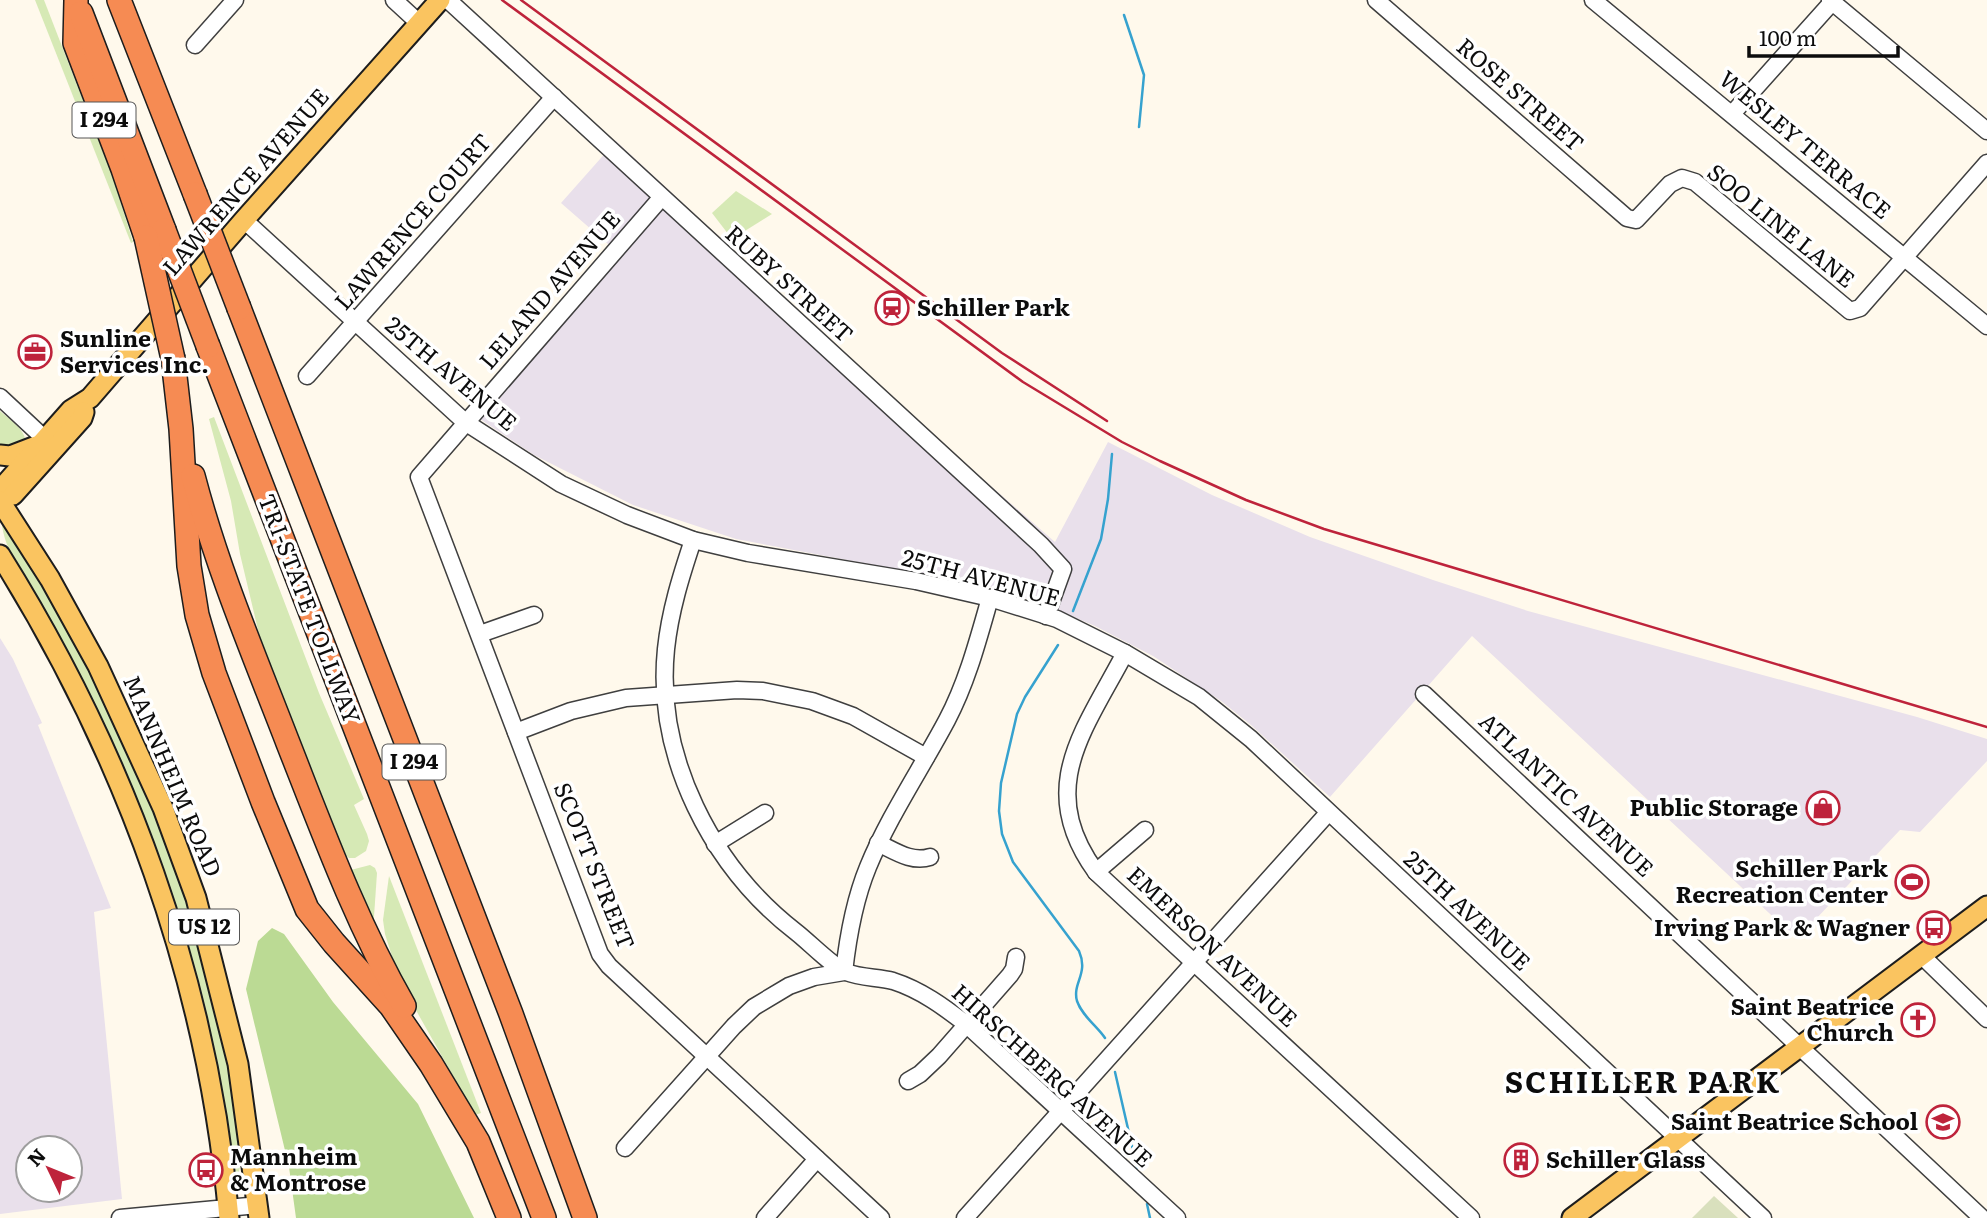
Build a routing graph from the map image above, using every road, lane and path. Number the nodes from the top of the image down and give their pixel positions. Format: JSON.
{"nodes":[{"id":1,"x":76,"y":0,"type":"edge"},
{"id":2,"x":119,"y":0,"type":"edge"},
{"id":3,"x":235,"y":0,"type":"edge"},
{"id":4,"x":394,"y":0,"type":"edge"},
{"id":5,"x":440,"y":0,"type":"edge"},
{"id":6,"x":448,"y":0,"type":"edge"},
{"id":7,"x":1376,"y":0,"type":"edge"},
{"id":8,"x":1594,"y":0,"type":"edge"},
{"id":9,"x":1832,"y":1,"type":"edge"},
{"id":10,"x":419,"y":23,"type":"junction"},
{"id":11,"x":195,"y":45,"type":"dead end"},
{"id":12,"x":554,"y":97,"type":"junction"},
{"id":13,"x":1732,"y":114,"type":"junction"},
{"id":14,"x":1987,"y":131,"type":"edge"},
{"id":15,"x":1987,"y":163,"type":"edge"},
{"id":16,"x":1682,"y":178,"type":"joint"},
{"id":17,"x":661,"y":198,"type":"junction"},
{"id":18,"x":244,"y":220,"type":"junction"},
{"id":19,"x":155,"y":233,"type":"junction"},
{"id":20,"x":1905,"y":257,"type":"junction"},
{"id":21,"x":355,"y":323,"type":"junction"},
{"id":22,"x":1987,"y":326,"type":"edge"},
{"id":23,"x":307,"y":376,"type":"dead end"},
{"id":24,"x":0,"y":397,"type":"edge"},
{"id":25,"x":90,"y":398,"type":"junction"},
{"id":26,"x":465,"y":422,"type":"junction"},
{"id":27,"x":181,"y":429,"type":"junction"},
{"id":28,"x":43,"y":442,"type":"junction"},
{"id":29,"x":0,"y":455,"type":"edge"},
{"id":30,"x":419,"y":477,"type":"joint"},
{"id":31,"x":1,"y":501,"type":"edge"},
{"id":32,"x":693,"y":540,"type":"junction"},
{"id":33,"x":0,"y":555,"type":"edge"},
{"id":34,"x":990,"y":598,"type":"junction"},
{"id":35,"x":534,"y":615,"type":"dead end"},
{"id":36,"x":1046,"y":616,"type":"junction"},
{"id":37,"x":480,"y":634,"type":"junction"},
{"id":38,"x":1125,"y":653,"type":"junction"},
{"id":39,"x":1424,"y":694,"type":"dead end"},
{"id":40,"x":666,"y":695,"type":"junction"},
{"id":41,"x":516,"y":732,"type":"junction"},
{"id":42,"x":926,"y":757,"type":"junction"},
{"id":43,"x":765,"y":813,"type":"dead end"},
{"id":44,"x":1328,"y":813,"type":"junction"},
{"id":45,"x":1146,"y":830,"type":"dead end"},
{"id":46,"x":878,"y":843,"type":"junction"},
{"id":47,"x":715,"y":844,"type":"junction"},
{"id":48,"x":930,"y":857,"type":"dead end"},
{"id":49,"x":1096,"y":872,"type":"junction"},
{"id":50,"x":1987,"y":906,"type":"edge"},
{"id":51,"x":1921,"y":955,"type":"junction"},
{"id":52,"x":1016,"y":957,"type":"dead end"},
{"id":53,"x":1195,"y":961,"type":"junction"},
{"id":54,"x":844,"y":972,"type":"junction"},
{"id":55,"x":1987,"y":1019,"type":"edge"},
{"id":56,"x":966,"y":1024,"type":"junction"},
{"id":57,"x":1800,"y":1045,"type":"junction"},
{"id":58,"x":707,"y":1056,"type":"junction"},
{"id":59,"x":908,"y":1081,"type":"dead end"},
{"id":60,"x":1061,"y":1112,"type":"junction"},
{"id":61,"x":469,"y":1125,"type":"junction"},
{"id":62,"x":552,"y":1129,"type":"junction"},
{"id":63,"x":1678,"y":1140,"type":"junction"},
{"id":64,"x":625,"y":1149,"type":"dead end"},
{"id":65,"x":817,"y":1159,"type":"junction"},
{"id":66,"x":259,"y":1211,"type":"edge"},
{"id":67,"x":228,"y":1212,"type":"edge"},
{"id":68,"x":120,"y":1218,"type":"edge"},
{"id":69,"x":509,"y":1218,"type":"edge"},
{"id":70,"x":544,"y":1218,"type":"edge"},
{"id":71,"x":585,"y":1218,"type":"edge"},
{"id":72,"x":601,"y":1218,"type":"edge"},
{"id":73,"x":765,"y":1218,"type":"edge"},
{"id":74,"x":881,"y":1218,"type":"edge"},
{"id":75,"x":965,"y":1218,"type":"edge"},
{"id":76,"x":1177,"y":1218,"type":"edge"},
{"id":77,"x":1471,"y":1218,"type":"edge"},
{"id":78,"x":1572,"y":1218,"type":"edge"},
{"id":79,"x":1763,"y":1218,"type":"edge"},
{"id":80,"x":1982,"y":1218,"type":"edge"}],
"edges":[{"from":1,"to":19,"type":"highway","name":"TRI-STATE TOLLWAY","number":"I 294"},
{"from":2,"to":62,"type":"highway","name":"TRI-STATE TOLLWAY","number":"I 294","bridge":true},
{"from":3,"to":11,"type":"street"},
{"from":4,"to":10,"type":"street"},
{"from":5,"to":10,"type":"main road","name":"LAWRENCE AVENUE"},
{"from":6,"to":12,"type":"street","name":"RUBY STREET"},
{"from":7,"to":16,"type":"street","name":"ROSE STREET"},
{"from":8,"to":13,"type":"street","name":"WESLEY TERRACE"},
{"from":9,"to":13,"type":"street"},
{"from":9,"to":14,"type":"street"},
{"from":10,"to":18,"type":"main road","name":"LAWRENCE AVENUE"},
{"from":12,"to":17,"type":"street","name":"RUBY STREET"},
{"from":12,"to":21,"type":"street","name":"LAWRENCE COURT"},
{"from":13,"to":20,"type":"street","name":"WESLEY TERRACE"},
{"from":15,"to":20,"type":"street"},
{"from":16,"to":20,"type":"street","name":"SOO LINE LANE"},
{"from":17,"to":26,"type":"street","name":"LELAND AVENUE"},
{"from":17,"to":36,"type":"street","name":"RUBY STREET"},
{"from":18,"to":21,"type":"street","name":"25TH AVENUE"},
{"from":18,"to":25,"type":"main road","name":"LAWRENCE AVENUE"},
{"from":19,"to":27,"type":"highway","number":"I 294","bridge":true},
{"from":19,"to":70,"type":"highway","name":"TRI-STATE TOLLWAY","number":"I 294","bridge":true},
{"from":20,"to":22,"type":"street","name":"WESLEY TERRACE"},
{"from":21,"to":23,"type":"street","name":"LAWRENCE COURT"},
{"from":21,"to":26,"type":"street","name":"25TH AVENUE"},
{"from":24,"to":28,"type":"street"},
{"from":25,"to":28,"type":"main road","name":"LAWRENCE AVENUE"},
{"from":25,"to":31,"type":"main road","name":"LAWRENCE AVENUE"},
{"from":26,"to":30,"type":"street","name":"LELAND AVENUE"},
{"from":26,"to":32,"type":"street","name":"25TH AVENUE"},
{"from":27,"to":61,"type":"highway","number":"I 294"},
{"from":27,"to":61,"type":"highway","number":"I 294"},
{"from":28,"to":29,"type":"main road"},
{"from":28,"to":31,"type":"main road","name":"LAWRENCE AVENUE"},
{"from":30,"to":37,"type":"street","name":"SCOTT STREET"},
{"from":31,"to":66,"type":"main road","name":"MANNHEIM ROAD","number":"US 12"},
{"from":32,"to":34,"type":"street","name":"25TH AVENUE"},
{"from":32,"to":40,"type":"street","name":"HIRSCHBERG AVENUE"},
{"from":33,"to":67,"type":"main road","number":"US 12"},
{"from":34,"to":36,"type":"street","name":"25TH AVENUE"},
{"from":34,"to":42,"type":"street"},
{"from":35,"to":37,"type":"street"},
{"from":36,"to":38,"type":"street","name":"25TH AVENUE"},
{"from":37,"to":41,"type":"street","name":"SCOTT STREET"},
{"from":38,"to":44,"type":"street","name":"25TH AVENUE"},
{"from":38,"to":49,"type":"street","name":"EMERSON AVENUE"},
{"from":39,"to":57,"type":"street","name":"ATLANTIC AVENUE"},
{"from":40,"to":41,"type":"street"},
{"from":40,"to":42,"type":"street"},
{"from":40,"to":47,"type":"street","name":"HIRSCHBERG AVENUE"},
{"from":41,"to":58,"type":"street","name":"SCOTT STREET"},
{"from":42,"to":46,"type":"street"},
{"from":43,"to":47,"type":"street"},
{"from":44,"to":53,"type":"street"},
{"from":44,"to":63,"type":"street","name":"25TH AVENUE"},
{"from":45,"to":49,"type":"street"},
{"from":46,"to":48,"type":"street"},
{"from":46,"to":54,"type":"street"},
{"from":47,"to":54,"type":"street","name":"HIRSCHBERG AVENUE"},
{"from":49,"to":53,"type":"street","name":"EMERSON AVENUE"},
{"from":50,"to":51,"type":"main road"},
{"from":51,"to":55,"type":"street"},
{"from":51,"to":57,"type":"main road"},
{"from":52,"to":56,"type":"street"},
{"from":53,"to":60,"type":"street"},
{"from":53,"to":77,"type":"street","name":"EMERSON AVENUE"},
{"from":54,"to":56,"type":"street","name":"HIRSCHBERG AVENUE"},
{"from":54,"to":58,"type":"street"},
{"from":56,"to":59,"type":"street"},
{"from":56,"to":60,"type":"street","name":"HIRSCHBERG AVENUE"},
{"from":57,"to":63,"type":"main road"},
{"from":57,"to":80,"type":"street","name":"ATLANTIC AVENUE"},
{"from":58,"to":64,"type":"street"},
{"from":58,"to":65,"type":"street","name":"SCOTT STREET"},
{"from":60,"to":75,"type":"street"},
{"from":60,"to":76,"type":"street","name":"HIRSCHBERG AVENUE"},
{"from":61,"to":69,"type":"highway","number":"I 294"},
{"from":62,"to":71,"type":"highway","name":"TRI-STATE TOLLWAY","number":"I 294"},
{"from":62,"to":72,"type":"highway"},
{"from":63,"to":78,"type":"main road"},
{"from":63,"to":79,"type":"street","name":"25TH AVENUE"},
{"from":65,"to":73,"type":"street"},
{"from":65,"to":74,"type":"street","name":"SCOTT STREET"},
{"from":66,"to":67,"type":"street"},
{"from":67,"to":68,"type":"street"}]}
